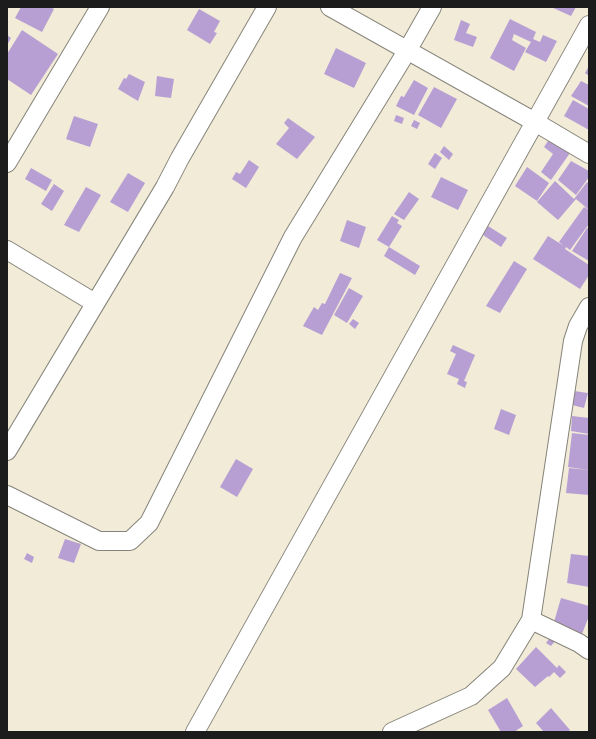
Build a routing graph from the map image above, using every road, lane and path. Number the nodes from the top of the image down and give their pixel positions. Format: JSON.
{"nodes":[{"id":1,"x":100,"y":7,"type":"edge"},
{"id":2,"x":267,"y":7,"type":"edge"},
{"id":3,"x":330,"y":7,"type":"edge"},
{"id":4,"x":432,"y":7,"type":"edge"},
{"id":5,"x":589,"y":25,"type":"edge"},
{"id":6,"x":407,"y":51,"type":"junction"},
{"id":7,"x":535,"y":122,"type":"junction"},
{"id":8,"x":589,"y":154,"type":"edge"},
{"id":9,"x":7,"y":163,"type":"edge"},
{"id":10,"x":7,"y":250,"type":"edge"},
{"id":11,"x":95,"y":303,"type":"junction"},
{"id":12,"x":589,"y":307,"type":"edge"},
{"id":13,"x":7,"y":451,"type":"edge"},
{"id":14,"x":7,"y":495,"type":"edge"},
{"id":15,"x":531,"y":620,"type":"junction"},
{"id":16,"x":589,"y":650,"type":"edge"},
{"id":17,"x":195,"y":732,"type":"edge"},
{"id":18,"x":392,"y":732,"type":"edge"}],
"edges":[{"from":1,"to":9,"type":"street"},
{"from":2,"to":11,"type":"street"},
{"from":3,"to":6,"type":"street"},
{"from":4,"to":6,"type":"street"},
{"from":5,"to":7,"type":"street"},
{"from":6,"to":7,"type":"street"},
{"from":6,"to":14,"type":"street"},
{"from":7,"to":8,"type":"street"},
{"from":7,"to":17,"type":"street"},
{"from":10,"to":11,"type":"street"},
{"from":11,"to":13,"type":"street"},
{"from":12,"to":15,"type":"street"},
{"from":15,"to":16,"type":"street"},
{"from":15,"to":18,"type":"street"}]}
